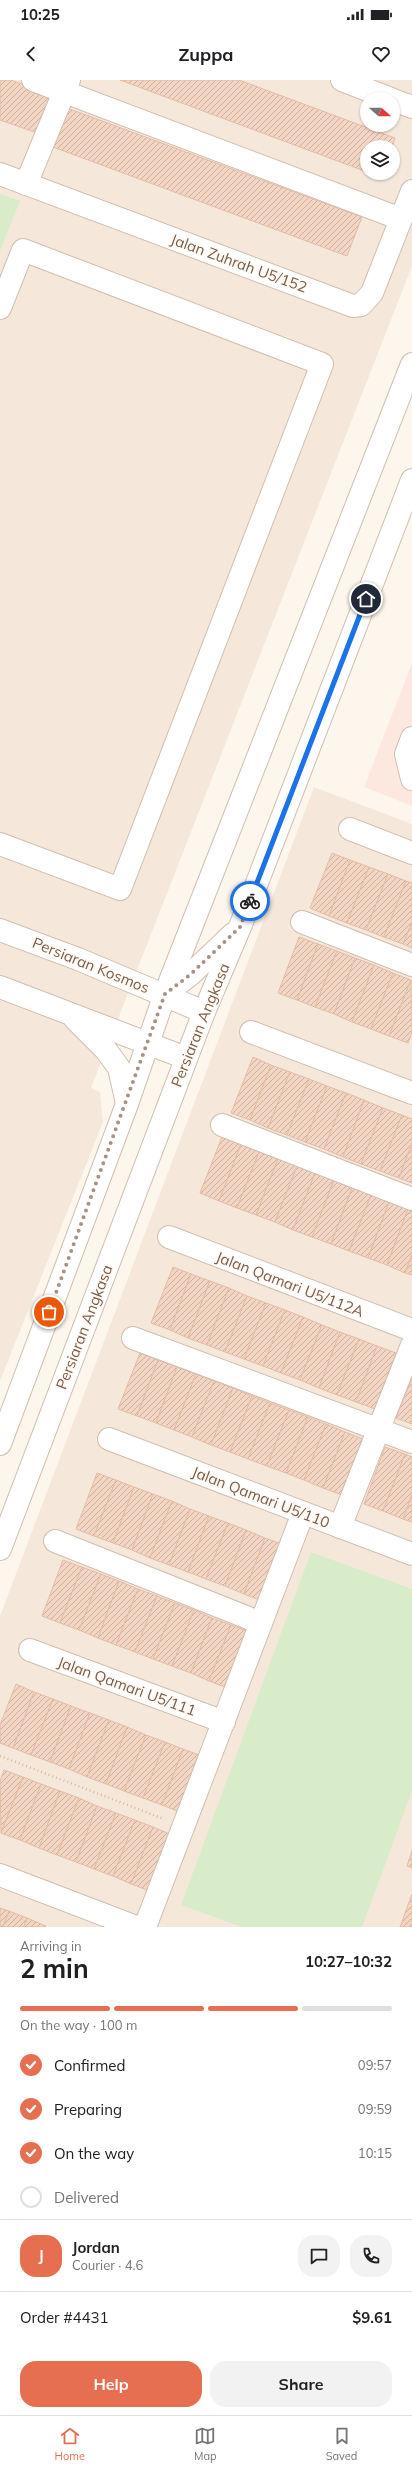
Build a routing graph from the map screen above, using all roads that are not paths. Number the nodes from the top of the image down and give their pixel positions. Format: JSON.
{"nodes":[{"id":1,"x":33,"y":80,"type":"edge"},
{"id":2,"x":342,"y":80,"type":"edge"},
{"id":3,"x":66,"y":86,"type":"edge"},
{"id":4,"x":374,"y":92,"type":"edge"},
{"id":5,"x":400,"y":102,"type":"edge"},
{"id":6,"x":412,"y":107,"type":"edge"},
{"id":7,"x":0,"y":174,"type":"edge"},
{"id":8,"x":26,"y":184,"type":"junction"},
{"id":9,"x":412,"y":191,"type":"edge"},
{"id":10,"x":401,"y":219,"type":"junction"},
{"id":11,"x":0,"y":308,"type":"edge"},
{"id":12,"x":412,"y":364,"type":"edge"},
{"id":13,"x":412,"y":480,"type":"edge"},
{"id":14,"x":412,"y":738,"type":"edge"},
{"id":15,"x":411,"y":778,"type":"edge"},
{"id":16,"x":350,"y":829,"type":"dead end"},
{"id":17,"x":0,"y":844,"type":"edge"},
{"id":18,"x":412,"y":853,"type":"edge"},
{"id":19,"x":302,"y":922,"type":"dead end"},
{"id":20,"x":240,"y":927,"type":"junction"},
{"id":21,"x":0,"y":930,"type":"edge"},
{"id":22,"x":412,"y":965,"type":"edge"},
{"id":23,"x":0,"y":987,"type":"edge"},
{"id":24,"x":165,"y":994,"type":"junction"},
{"id":25,"x":204,"y":1012,"type":"junction"},
{"id":26,"x":71,"y":1014,"type":"junction"},
{"id":27,"x":251,"y":1032,"type":"dead end"},
{"id":28,"x":147,"y":1044,"type":"junction"},
{"id":29,"x":186,"y":1058,"type":"junction"},
{"id":30,"x":412,"y":1094,"type":"edge"},
{"id":31,"x":127,"y":1104,"type":"junction"},
{"id":32,"x":222,"y":1125,"type":"dead end"},
{"id":33,"x":412,"y":1199,"type":"edge"},
{"id":34,"x":169,"y":1237,"type":"dead end"},
{"id":35,"x":412,"y":1330,"type":"edge"},
{"id":36,"x":134,"y":1338,"type":"dead end"},
{"id":37,"x":412,"y":1345,"type":"edge"},
{"id":38,"x":379,"y":1429,"type":"junction"},
{"id":39,"x":109,"y":1439,"type":"dead end"},
{"id":40,"x":412,"y":1442,"type":"edge"},
{"id":41,"x":0,"y":1444,"type":"edge"},
{"id":42,"x":303,"y":1513,"type":"junction"},
{"id":43,"x":340,"y":1527,"type":"junction"},
{"id":44,"x":55,"y":1541,"type":"dead end"},
{"id":45,"x":0,"y":1549,"type":"edge"},
{"id":46,"x":412,"y":1554,"type":"edge"},
{"id":47,"x":261,"y":1623,"type":"junction"},
{"id":48,"x":30,"y":1650,"type":"dead end"},
{"id":49,"x":224,"y":1722,"type":"junction"},
{"id":50,"x":0,"y":1875,"type":"edge"},
{"id":51,"x":136,"y":1927,"type":"edge"},
{"id":52,"x":146,"y":1927,"type":"edge"}],
"edges":[{"from":1,"to":3,"type":"street"},
{"from":2,"to":4,"type":"street"},
{"from":3,"to":8,"type":"street"},
{"from":3,"to":10,"type":"street"},
{"from":5,"to":6,"type":"street"},
{"from":7,"to":8,"type":"street","name":"Jalan Zuhrah U5/152"},
{"from":8,"to":10,"type":"street","name":"Jalan Zuhrah U5/152"},
{"from":9,"to":10,"type":"street","name":"Jalan Zuhrah U5/152"},
{"from":11,"to":17,"type":"street"},
{"from":12,"to":24,"type":"street"},
{"from":13,"to":20,"type":"street","name":"Persiaran Angkasa"},
{"from":14,"to":15,"type":"street"},
{"from":16,"to":18,"type":"street"},
{"from":19,"to":22,"type":"street"},
{"from":20,"to":24,"type":"street"},
{"from":20,"to":25,"type":"street","name":"Persiaran Angkasa"},
{"from":21,"to":24,"type":"street","name":"Persiaran Kosmos"},
{"from":23,"to":26,"type":"street"},
{"from":24,"to":25,"type":"street","name":"Persiaran Kosmos"},
{"from":24,"to":28,"type":"street"},
{"from":25,"to":29,"type":"street","name":"Persiaran Angkasa"},
{"from":26,"to":28,"type":"street"},
{"from":26,"to":31,"type":"street"},
{"from":27,"to":30,"type":"street"},
{"from":28,"to":29,"type":"street"},
{"from":28,"to":31,"type":"street"},
{"from":29,"to":45,"type":"street","name":"Persiaran Angkasa"},
{"from":31,"to":41,"type":"street"},
{"from":32,"to":33,"type":"street"},
{"from":34,"to":35,"type":"street","name":"Jalan Qamari U5/112A"},
{"from":36,"to":38,"type":"street"},
{"from":37,"to":38,"type":"street"},
{"from":38,"to":40,"type":"street"},
{"from":38,"to":43,"type":"street"},
{"from":39,"to":42,"type":"street","name":"Jalan Qamari U5/110"},
{"from":42,"to":43,"type":"street","name":"Jalan Qamari U5/110"},
{"from":42,"to":47,"type":"street"},
{"from":43,"to":46,"type":"street","name":"Jalan Qamari U5/110"},
{"from":44,"to":47,"type":"street"},
{"from":47,"to":49,"type":"street"},
{"from":48,"to":49,"type":"street","name":"Jalan Qamari U5/111"},
{"from":49,"to":52,"type":"street"},
{"from":50,"to":51,"type":"street"}]}
